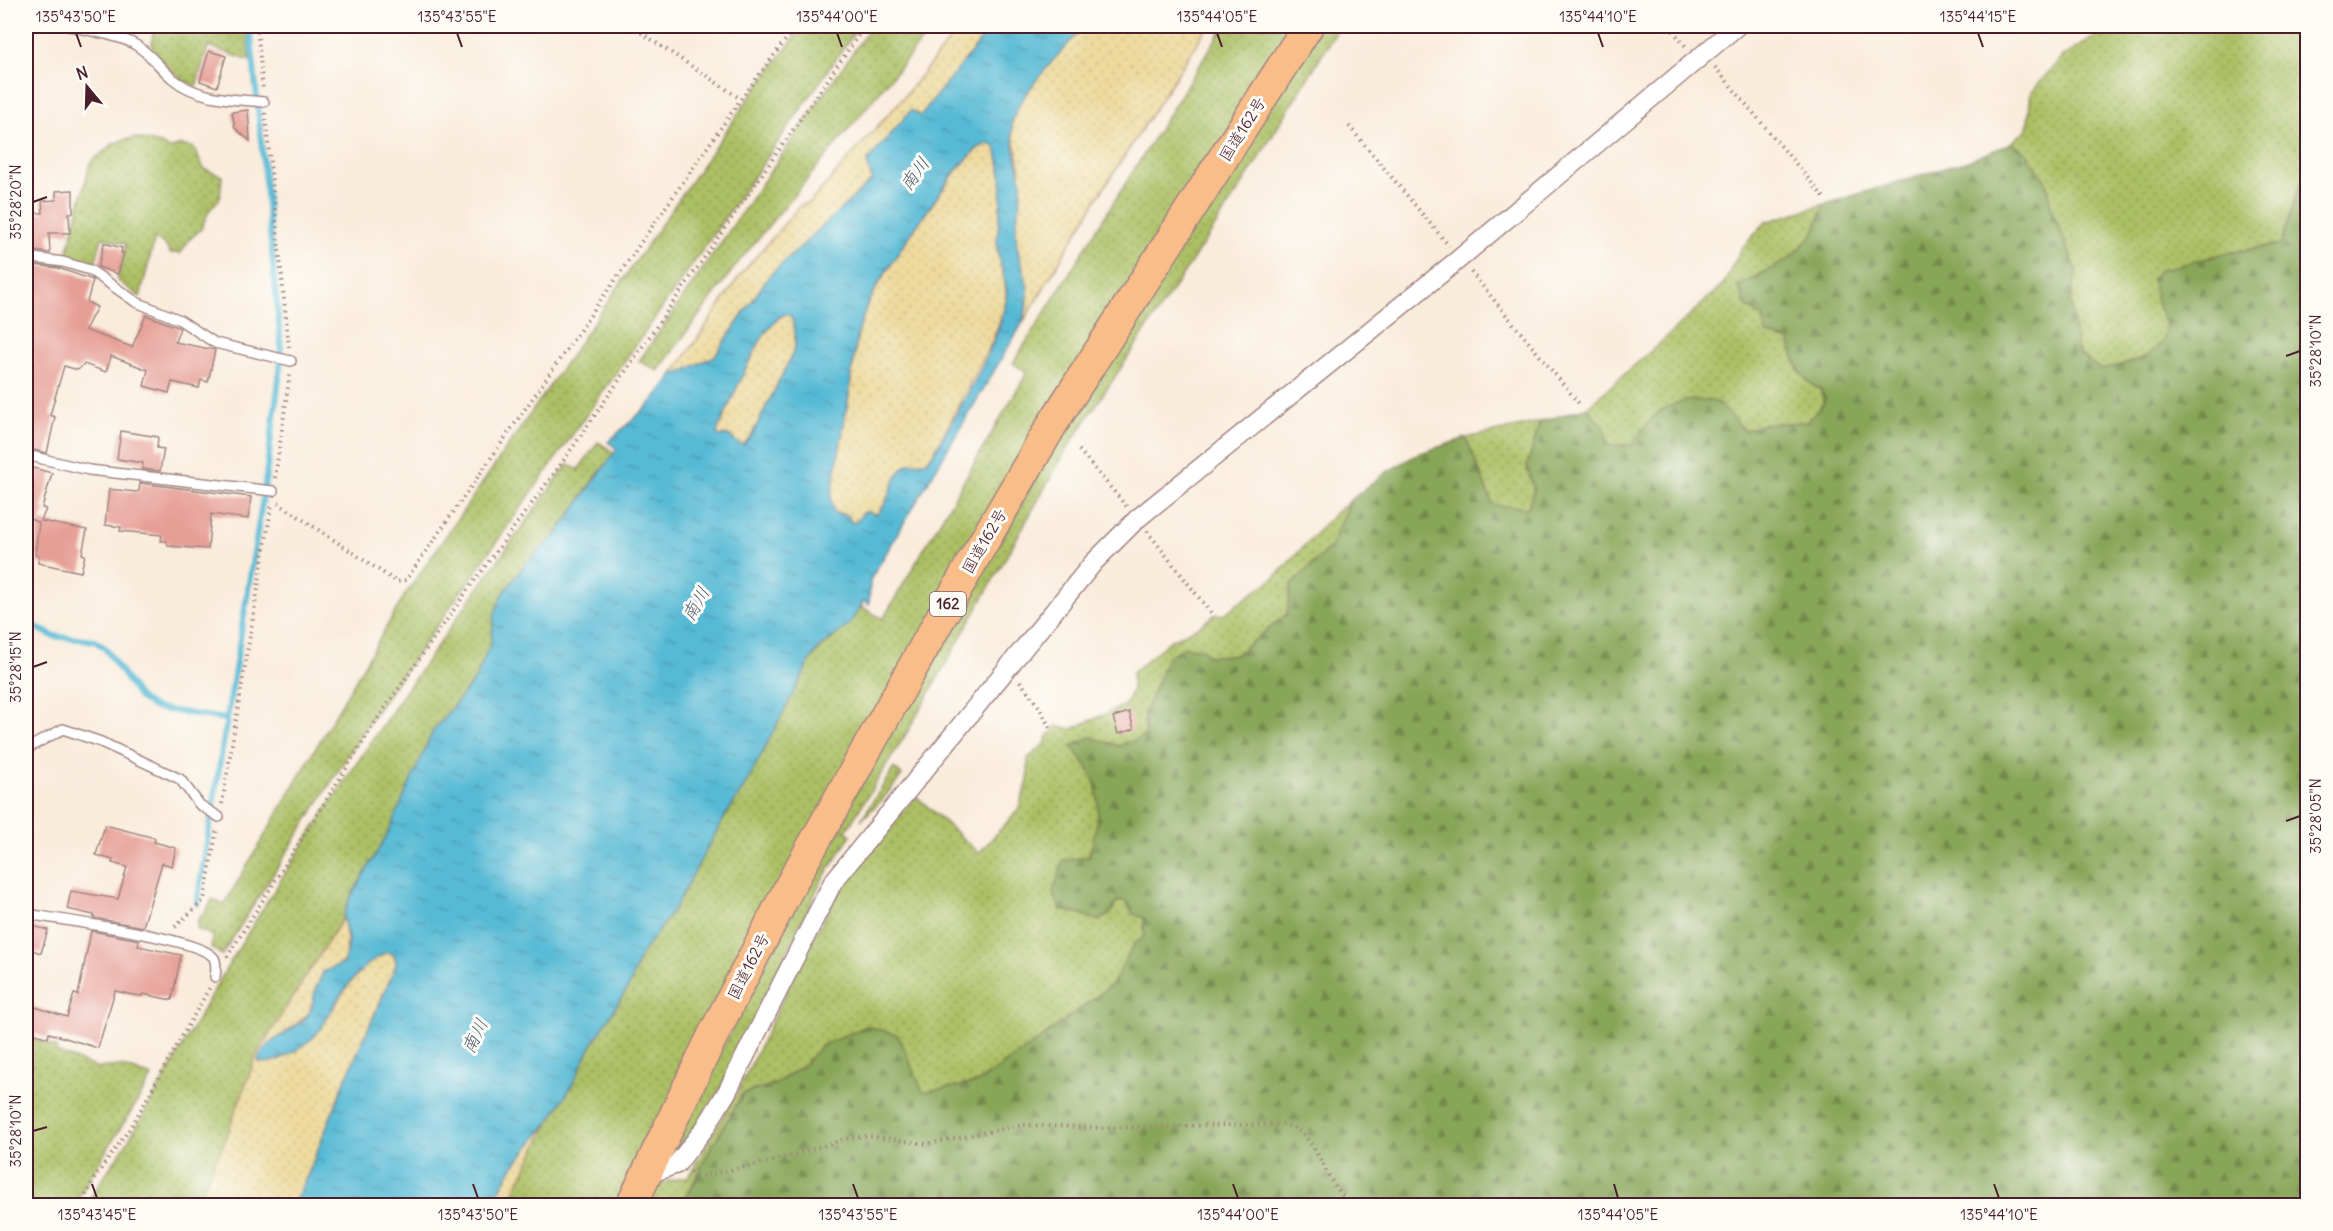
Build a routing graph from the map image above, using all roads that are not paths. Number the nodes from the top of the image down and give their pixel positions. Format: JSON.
{"nodes":[{"id":1,"x":68,"y":26,"type":"edge"},
{"id":2,"x":1308,"y":26,"type":"edge"},
{"id":3,"x":1737,"y":26,"type":"edge"},
{"id":4,"x":264,"y":102,"type":"dead end"},
{"id":5,"x":26,"y":257,"type":"edge"},
{"id":6,"x":291,"y":361,"type":"dead end"},
{"id":7,"x":26,"y":455,"type":"edge"},
{"id":8,"x":273,"y":495,"type":"road end"},
{"id":9,"x":26,"y":749,"type":"edge"},
{"id":10,"x":219,"y":817,"type":"dead end"},
{"id":11,"x":26,"y":914,"type":"edge"},
{"id":12,"x":215,"y":977,"type":"road end"},
{"id":13,"x":647,"y":1169,"type":"junction"},
{"id":14,"x":631,"y":1206,"type":"edge"}],
"edges":[{"from":1,"to":4,"type":"lane"},
{"from":2,"to":13,"type":"highway","name":"国道162号","number":"162"},
{"from":3,"to":13,"type":"street"},
{"from":5,"to":6,"type":"lane"},
{"from":7,"to":8,"type":"lane"},
{"from":9,"to":10,"type":"lane"},
{"from":11,"to":12,"type":"lane"},
{"from":13,"to":14,"type":"highway","name":"国道162号","number":"162"}]}
